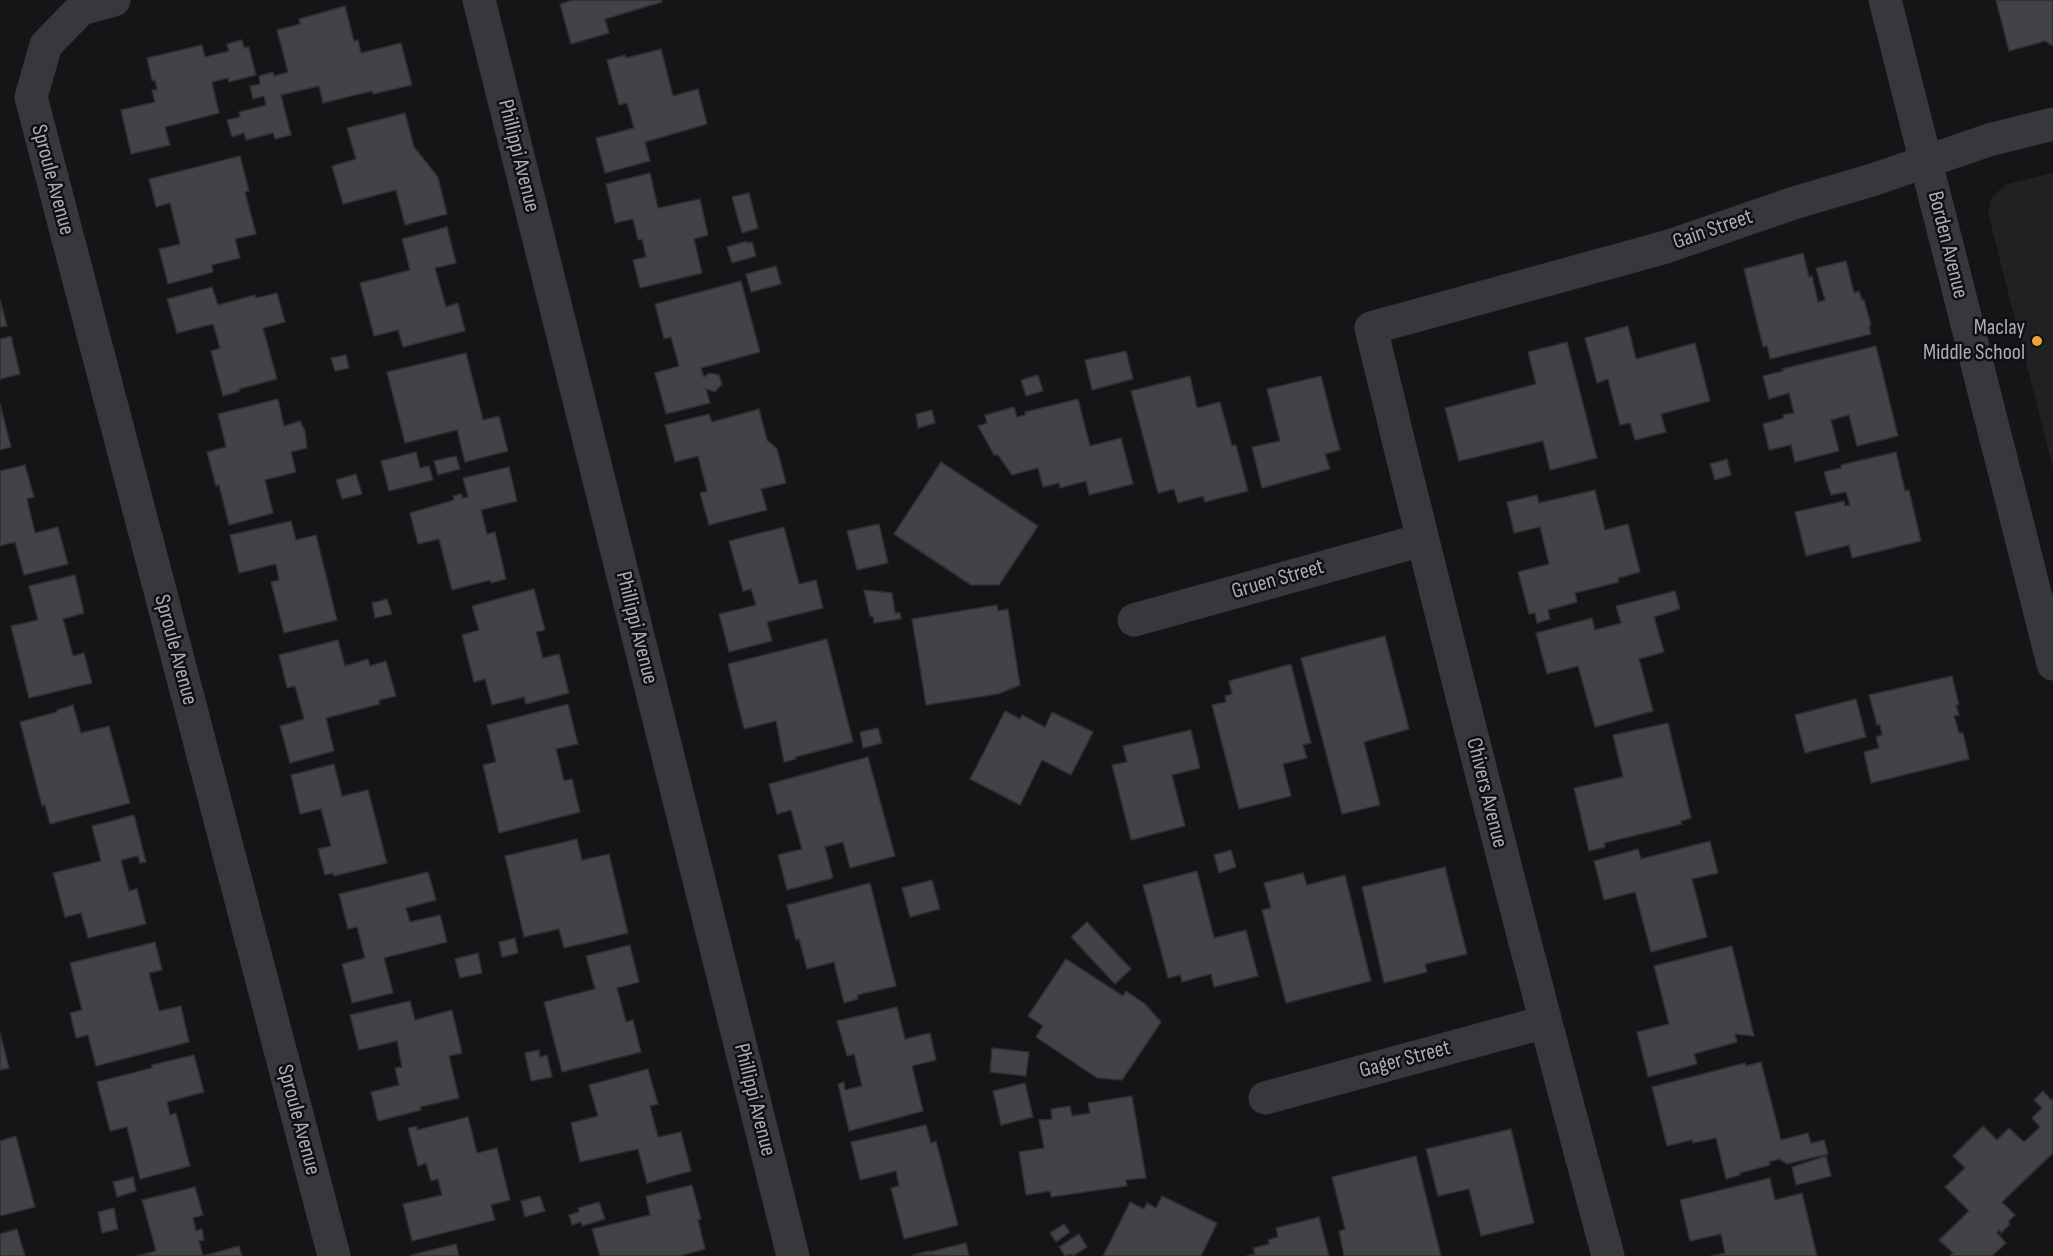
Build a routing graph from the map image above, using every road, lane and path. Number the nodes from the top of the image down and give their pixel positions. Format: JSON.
{"nodes":[{"id":1,"x":114,"y":0,"type":"edge"},
{"id":2,"x":479,"y":0,"type":"edge"},
{"id":3,"x":1885,"y":0,"type":"edge"},
{"id":4,"x":2053,"y":124,"type":"edge"},
{"id":5,"x":1926,"y":160,"type":"junction"},
{"id":6,"x":1371,"y":328,"type":"joint"},
{"id":7,"x":1422,"y":540,"type":"junction"},
{"id":8,"x":1134,"y":620,"type":"dead end"},
{"id":9,"x":2053,"y":664,"type":"edge"},
{"id":10,"x":1545,"y":1022,"type":"junction"},
{"id":11,"x":1265,"y":1098,"type":"dead end"},
{"id":12,"x":334,"y":1256,"type":"edge"},
{"id":13,"x":793,"y":1256,"type":"edge"},
{"id":14,"x":1608,"y":1256,"type":"edge"}],
"edges":[{"from":1,"to":12,"type":"street","name":"Sproule Avenue"},
{"from":2,"to":13,"type":"street","name":"Phillippi Avenue"},
{"from":3,"to":5,"type":"street","name":"Borden Avenue"},
{"from":4,"to":5,"type":"street","name":"Gain Street"},
{"from":5,"to":6,"type":"street","name":"Gain Street"},
{"from":5,"to":9,"type":"street","name":"Borden Avenue"},
{"from":6,"to":7,"type":"street","name":"Chivers Avenue"},
{"from":7,"to":8,"type":"street","name":"Gruen Street"},
{"from":7,"to":10,"type":"street","name":"Chivers Avenue"},
{"from":10,"to":11,"type":"street","name":"Gager Street"},
{"from":10,"to":14,"type":"street","name":"Chivers Avenue"}]}
